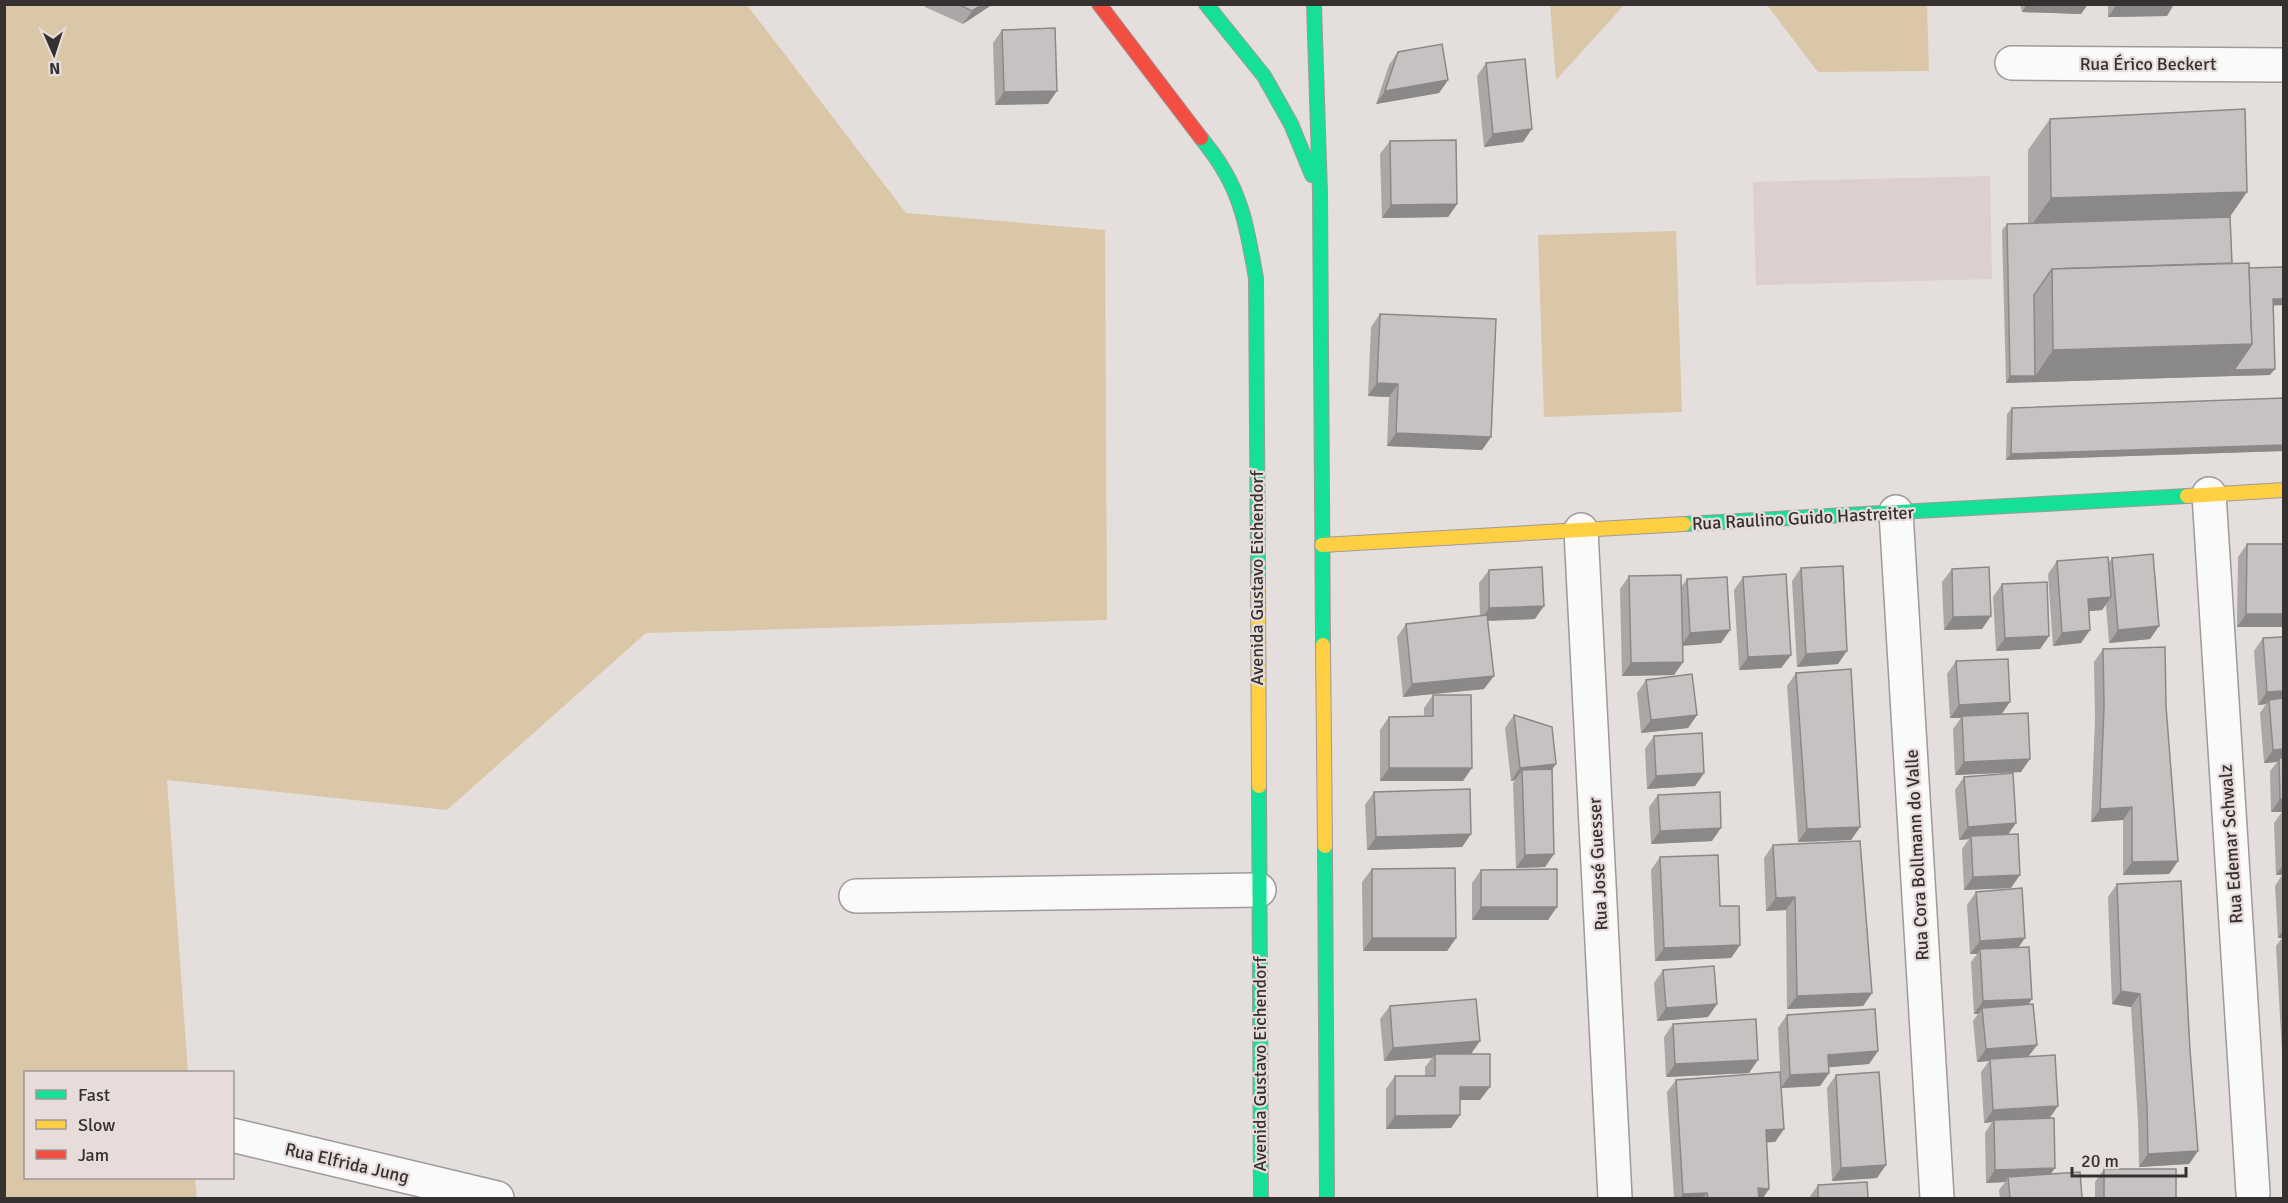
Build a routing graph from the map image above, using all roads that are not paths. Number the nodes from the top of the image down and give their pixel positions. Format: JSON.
{"nodes":[{"id":1,"x":1099,"y":4,"type":"edge"},
{"id":2,"x":1206,"y":4,"type":"edge"},
{"id":3,"x":1314,"y":4,"type":"edge"},
{"id":4,"x":2012,"y":63,"type":"dead end"},
{"id":5,"x":2283,"y":65,"type":"edge"},
{"id":6,"x":1320,"y":193,"type":"junction"},
{"id":7,"x":2283,"y":490,"type":"edge"},
{"id":8,"x":2209,"y":494,"type":"junction"},
{"id":9,"x":1896,"y":512,"type":"junction"},
{"id":10,"x":1581,"y":530,"type":"junction"},
{"id":11,"x":1322,"y":545,"type":"junction"},
{"id":12,"x":1259,"y":890,"type":"junction"},
{"id":13,"x":856,"y":896,"type":"dead end"},
{"id":14,"x":234,"y":1135,"type":"edge"},
{"id":15,"x":2253,"y":1193,"type":"dead end"},
{"id":16,"x":497,"y":1198,"type":"edge"},
{"id":17,"x":1261,"y":1198,"type":"edge"},
{"id":18,"x":1326,"y":1198,"type":"edge"},
{"id":19,"x":1616,"y":1198,"type":"edge"},
{"id":20,"x":1937,"y":1198,"type":"edge"}],
"edges":[{"from":1,"to":12,"type":"street","name":"Avenida Gustavo Eichendorf"},
{"from":2,"to":6,"type":"street"},
{"from":3,"to":6,"type":"street"},
{"from":4,"to":5,"type":"street","name":"Rua Érico Beckert"},
{"from":6,"to":11,"type":"street"},
{"from":7,"to":8,"type":"street","name":"Rua Raulino Guido Hastreiter"},
{"from":8,"to":9,"type":"street","name":"Rua Raulino Guido Hastreiter"},
{"from":8,"to":15,"type":"street","name":"Rua Edemar Schwalz"},
{"from":9,"to":10,"type":"street","name":"Rua Raulino Guido Hastreiter"},
{"from":9,"to":20,"type":"street","name":"Rua Cora Bollmann do Valle"},
{"from":10,"to":11,"type":"street","name":"Rua Raulino Guido Hastreiter"},
{"from":10,"to":19,"type":"street","name":"Rua José Guesser"},
{"from":11,"to":18,"type":"street"},
{"from":12,"to":13,"type":"street"},
{"from":12,"to":17,"type":"street","name":"Avenida Gustavo Eichendorf"},
{"from":14,"to":16,"type":"street","name":"Rua Elfrida Jung"}]}
